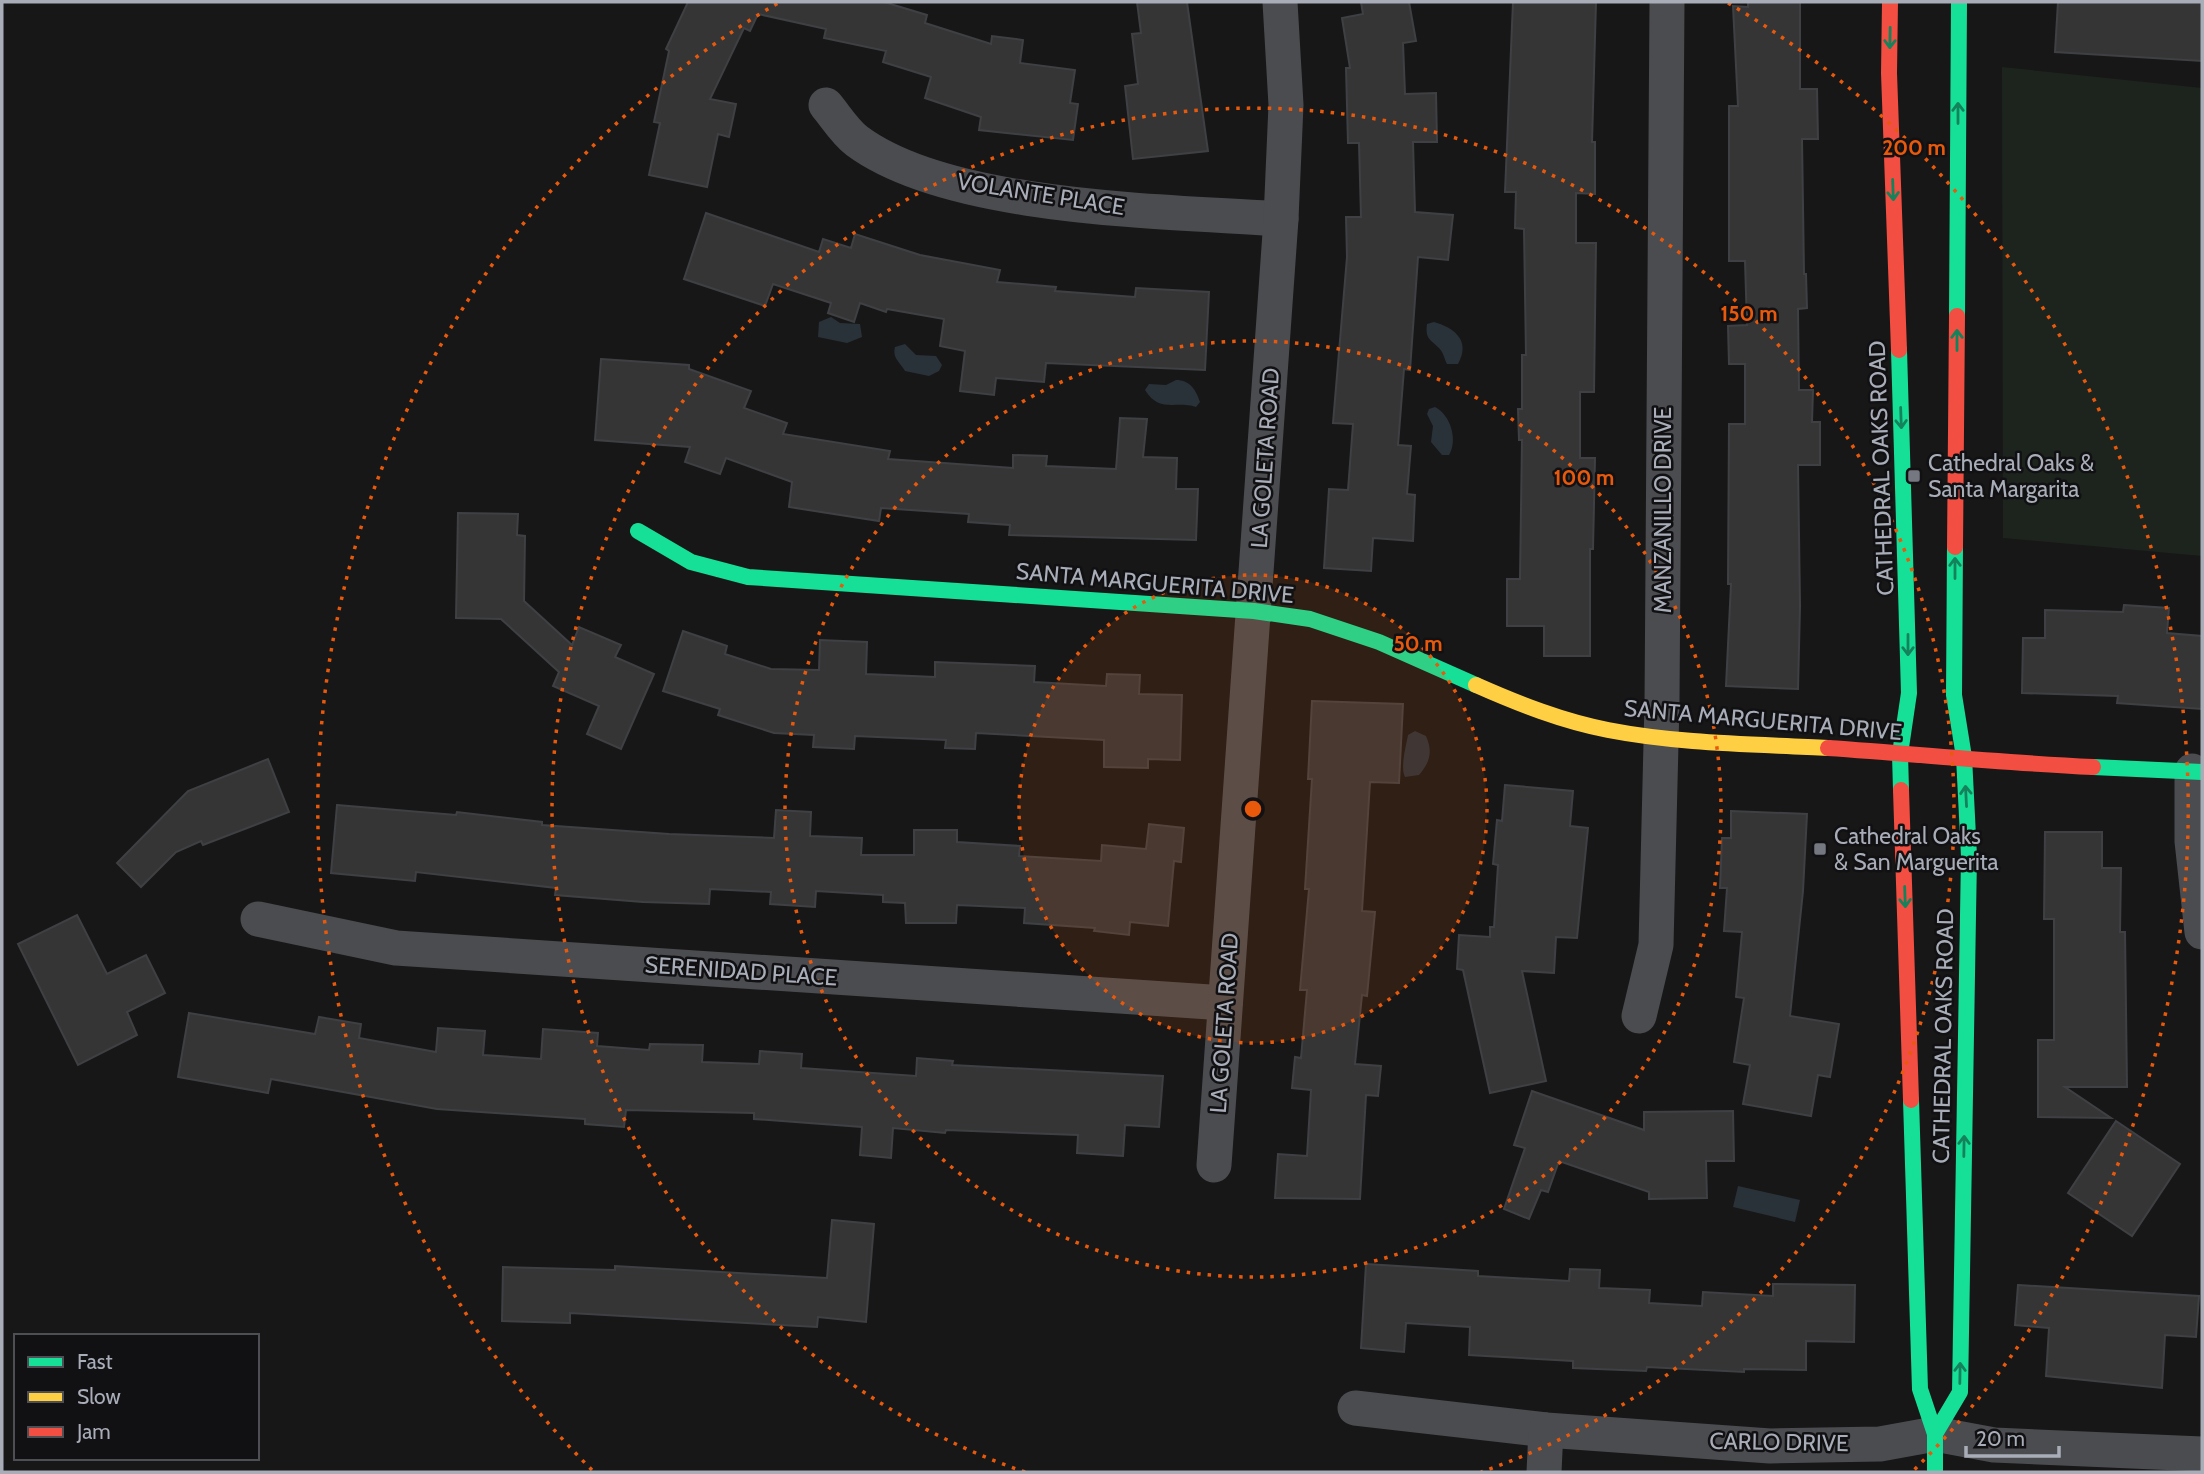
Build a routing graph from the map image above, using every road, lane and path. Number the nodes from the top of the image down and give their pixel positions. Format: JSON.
{"nodes":[{"id":1,"x":1280,"y":2,"type":"edge"},
{"id":2,"x":1667,"y":2,"type":"edge"},
{"id":3,"x":1890,"y":2,"type":"edge"},
{"id":4,"x":1959,"y":2,"type":"edge"},
{"id":5,"x":826,"y":105,"type":"dead end"},
{"id":6,"x":1281,"y":219,"type":"junction"},
{"id":7,"x":638,"y":531,"type":"dead end"},
{"id":8,"x":1254,"y":611,"type":"junction"},
{"id":9,"x":1660,"y":738,"type":"junction"},
{"id":10,"x":1900,"y":754,"type":"junction"},
{"id":11,"x":1965,"y":757,"type":"junction"},
{"id":12,"x":2197,"y":772,"type":"edge"},
{"id":13,"x":258,"y":919,"type":"dead end"},
{"id":14,"x":2202,"y":932,"type":"edge"},
{"id":15,"x":1226,"y":1003,"type":"junction"},
{"id":16,"x":1639,"y":1016,"type":"dead end"},
{"id":17,"x":1214,"y":1165,"type":"dead end"},
{"id":18,"x":1355,"y":1408,"type":"dead end"},
{"id":19,"x":1546,"y":1430,"type":"junction"},
{"id":20,"x":1935,"y":1434,"type":"junction"},
{"id":21,"x":2202,"y":1454,"type":"edge"},
{"id":22,"x":1544,"y":1472,"type":"edge"},
{"id":23,"x":1935,"y":1472,"type":"edge"}],
"edges":[{"from":1,"to":6,"type":"street","name":"LA GOLETA ROAD"},
{"from":2,"to":9,"type":"street","name":"MANZANILLO DRIVE"},
{"from":3,"to":10,"type":"main road","name":"CATHEDRAL OAKS ROAD","one_way":true},
{"from":11,"to":4,"type":"main road","name":"CATHEDRAL OAKS ROAD","one_way":true},
{"from":5,"to":6,"type":"street","name":"VOLANTE PLACE"},
{"from":6,"to":8,"type":"street","name":"LA GOLETA ROAD"},
{"from":7,"to":8,"type":"main road","name":"SANTA MARGUERITA DRIVE"},
{"from":8,"to":9,"type":"main road","name":"SANTA MARGUERITA DRIVE"},
{"from":8,"to":15,"type":"street","name":"LA GOLETA ROAD"},
{"from":9,"to":10,"type":"main road","name":"SANTA MARGUERITA DRIVE"},
{"from":9,"to":16,"type":"street","name":"MANZANILLO DRIVE"},
{"from":10,"to":11,"type":"main road","name":"SANTA MARGUERITA DRIVE"},
{"from":10,"to":20,"type":"main road","name":"CATHEDRAL OAKS ROAD","one_way":true},
{"from":11,"to":12,"type":"main road","name":"SANTA MARGUERITA DRIVE"},
{"from":20,"to":11,"type":"main road","name":"CATHEDRAL OAKS ROAD","one_way":true},
{"from":12,"to":14,"type":"street"},
{"from":13,"to":15,"type":"street","name":"SERENIDAD PLACE"},
{"from":15,"to":17,"type":"street","name":"LA GOLETA ROAD"},
{"from":18,"to":19,"type":"street","name":"CARLO DRIVE"},
{"from":19,"to":20,"type":"street","name":"CARLO DRIVE"},
{"from":19,"to":22,"type":"street"},
{"from":20,"to":21,"type":"street","name":"CARLO DRIVE"},
{"from":20,"to":23,"type":"main road","name":"CATHEDRAL OAKS ROAD"}]}
